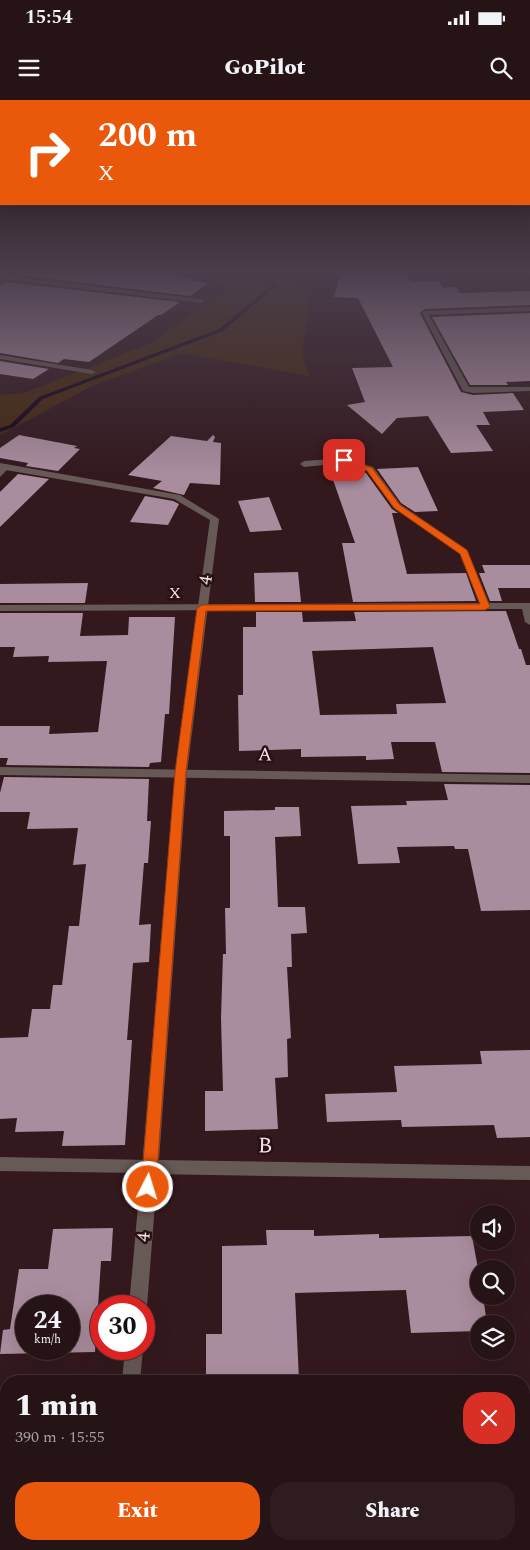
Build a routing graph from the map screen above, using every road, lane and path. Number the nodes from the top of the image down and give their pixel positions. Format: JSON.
{"nodes":[{"id":1,"x":438,"y":338,"type":"edge"},
{"id":2,"x":0,"y":357,"type":"edge"},
{"id":3,"x":92,"y":372,"type":"dead end"},
{"id":4,"x":530,"y":390,"type":"edge"},
{"id":5,"x":304,"y":464,"type":"dead end"},
{"id":6,"x":2,"y":469,"type":"edge"},
{"id":7,"x":528,"y":606,"type":"edge"},
{"id":8,"x":485,"y":607,"type":"junction"},
{"id":9,"x":0,"y":608,"type":"edge"},
{"id":10,"x":202,"y":608,"type":"junction"},
{"id":11,"x":530,"y":622,"type":"edge"},
{"id":12,"x":0,"y":771,"type":"edge"},
{"id":13,"x":181,"y":772,"type":"junction"},
{"id":14,"x":530,"y":779,"type":"edge"},
{"id":15,"x":0,"y":1164,"type":"edge"},
{"id":16,"x":150,"y":1167,"type":"junction"},
{"id":17,"x":530,"y":1173,"type":"edge"},
{"id":18,"x":139,"y":1295,"type":"edge"},
{"id":19,"x":133,"y":1360,"type":"edge"},
{"id":20,"x":132,"y":1375,"type":"edge"}],
"edges":[{"from":1,"to":4,"type":"street"},
{"from":2,"to":3,"type":"street"},
{"from":5,"to":8,"type":"street"},
{"from":6,"to":10,"type":"street","name":"4"},
{"from":7,"to":8,"type":"street","name":"X"},
{"from":7,"to":11,"type":"street"},
{"from":8,"to":10,"type":"street","name":"X"},
{"from":9,"to":10,"type":"street","name":"X"},
{"from":10,"to":13,"type":"street","name":"4"},
{"from":12,"to":13,"type":"street","name":"A"},
{"from":13,"to":14,"type":"street","name":"A"},
{"from":13,"to":16,"type":"street","name":"4"},
{"from":15,"to":16,"type":"street","name":"B"},
{"from":16,"to":17,"type":"street","name":"B"},
{"from":16,"to":18,"type":"street","name":"4"},
{"from":19,"to":20,"type":"street"}]}
